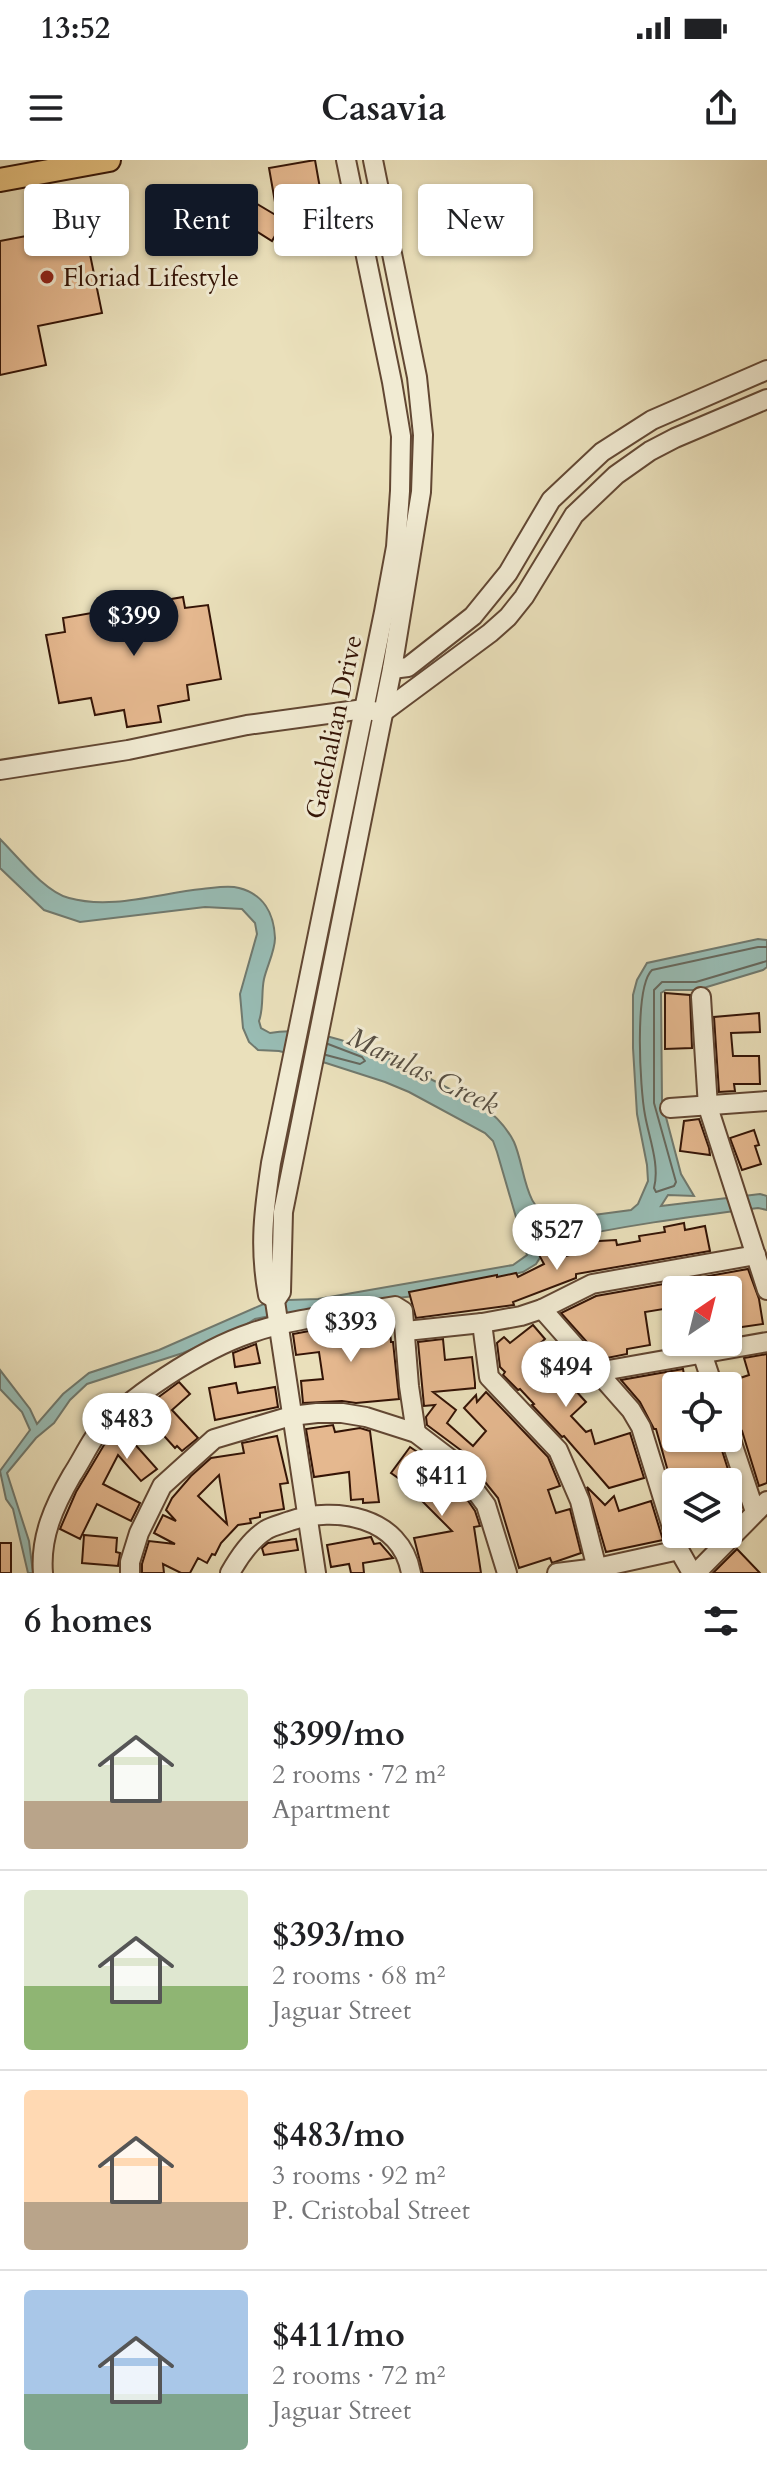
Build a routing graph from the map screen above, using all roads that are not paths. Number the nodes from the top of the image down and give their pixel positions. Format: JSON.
{"nodes":[{"id":1,"x":109,"y":160,"type":"edge"},
{"id":2,"x":346,"y":160,"type":"edge"},
{"id":3,"x":373,"y":160,"type":"edge"},
{"id":4,"x":0,"y":180,"type":"edge"},
{"id":5,"x":412,"y":355,"type":"junction"},
{"id":6,"x":388,"y":362,"type":"junction"},
{"id":7,"x":767,"y":370,"type":"edge"},
{"id":8,"x":767,"y":399,"type":"edge"},
{"id":9,"x":392,"y":669,"type":"junction"},
{"id":10,"x":373,"y":711,"type":"junction"},
{"id":11,"x":0,"y":770,"type":"edge"},
{"id":12,"x":701,"y":997,"type":"dead end"},
{"id":13,"x":767,"y":1101,"type":"edge"},
{"id":14,"x":708,"y":1107,"type":"junction"},
{"id":15,"x":670,"y":1108,"type":"dead end"},
{"id":16,"x":756,"y":1255,"type":"junction"},
{"id":17,"x":272,"y":1263,"type":"junction"},
{"id":18,"x":767,"y":1290,"type":"edge"},
{"id":19,"x":542,"y":1309,"type":"junction"},
{"id":20,"x":277,"y":1310,"type":"junction"},
{"id":21,"x":482,"y":1323,"type":"junction"},
{"id":22,"x":406,"y":1331,"type":"junction"},
{"id":23,"x":767,"y":1342,"type":"edge"},
{"id":24,"x":742,"y":1346,"type":"edge"},
{"id":25,"x":685,"y":1356,"type":"edge"},
{"id":26,"x":597,"y":1372,"type":"junction"},
{"id":27,"x":291,"y":1416,"type":"junction"},
{"id":28,"x":416,"y":1433,"type":"junction"},
{"id":29,"x":737,"y":1452,"type":"edge"},
{"id":30,"x":761,"y":1506,"type":"edge"},
{"id":31,"x":308,"y":1515,"type":"junction"},
{"id":32,"x":679,"y":1550,"type":"junction"},
{"id":33,"x":597,"y":1568,"type":"edge"},
{"id":34,"x":43,"y":1573,"type":"edge"},
{"id":35,"x":130,"y":1573,"type":"edge"},
{"id":36,"x":230,"y":1573,"type":"edge"},
{"id":37,"x":316,"y":1573,"type":"edge"},
{"id":38,"x":411,"y":1573,"type":"edge"},
{"id":39,"x":507,"y":1573,"type":"edge"},
{"id":40,"x":557,"y":1573,"type":"edge"},
{"id":41,"x":694,"y":1573,"type":"edge"}],
"edges":[{"from":1,"to":4,"type":"main road"},
{"from":2,"to":6,"type":"street","name":"Gatchalian Drive"},
{"from":3,"to":5,"type":"street","name":"Gatchalian Drive"},
{"from":5,"to":6,"type":"street"},
{"from":5,"to":9,"type":"street","name":"Gatchalian Drive"},
{"from":6,"to":10,"type":"street","name":"Gatchalian Drive"},
{"from":7,"to":9,"type":"street"},
{"from":8,"to":10,"type":"street"},
{"from":9,"to":10,"type":"street","name":"Gatchalian Drive"},
{"from":10,"to":11,"type":"street"},
{"from":10,"to":17,"type":"street","name":"Gatchalian Drive"},
{"from":10,"to":17,"type":"street","name":"Gatchalian Drive"},
{"from":12,"to":14,"type":"street"},
{"from":13,"to":14,"type":"street"},
{"from":14,"to":15,"type":"street"},
{"from":14,"to":16,"type":"street"},
{"from":16,"to":18,"type":"street"},
{"from":16,"to":19,"type":"street"},
{"from":17,"to":20,"type":"street","name":"Gatchalian Drive"},
{"from":19,"to":21,"type":"street"},
{"from":19,"to":26,"type":"street"},
{"from":20,"to":22,"type":"street"},
{"from":20,"to":27,"type":"street","name":"Gatchalian Drive"},
{"from":20,"to":34,"type":"street"},
{"from":21,"to":22,"type":"street"},
{"from":21,"to":33,"type":"street"},
{"from":22,"to":28,"type":"street"},
{"from":23,"to":24,"type":"street"},
{"from":25,"to":26,"type":"street"},
{"from":26,"to":32,"type":"street"},
{"from":27,"to":28,"type":"street"},
{"from":27,"to":31,"type":"street","name":"Gatchalian Drive"},
{"from":27,"to":35,"type":"street"},
{"from":28,"to":39,"type":"street"},
{"from":29,"to":30,"type":"street"},
{"from":30,"to":41,"type":"street"},
{"from":31,"to":36,"type":"street"},
{"from":31,"to":37,"type":"street","name":"Gatchalian Drive"},
{"from":31,"to":38,"type":"street"},
{"from":32,"to":33,"type":"street"},
{"from":32,"to":41,"type":"street"},
{"from":33,"to":40,"type":"street"}]}
